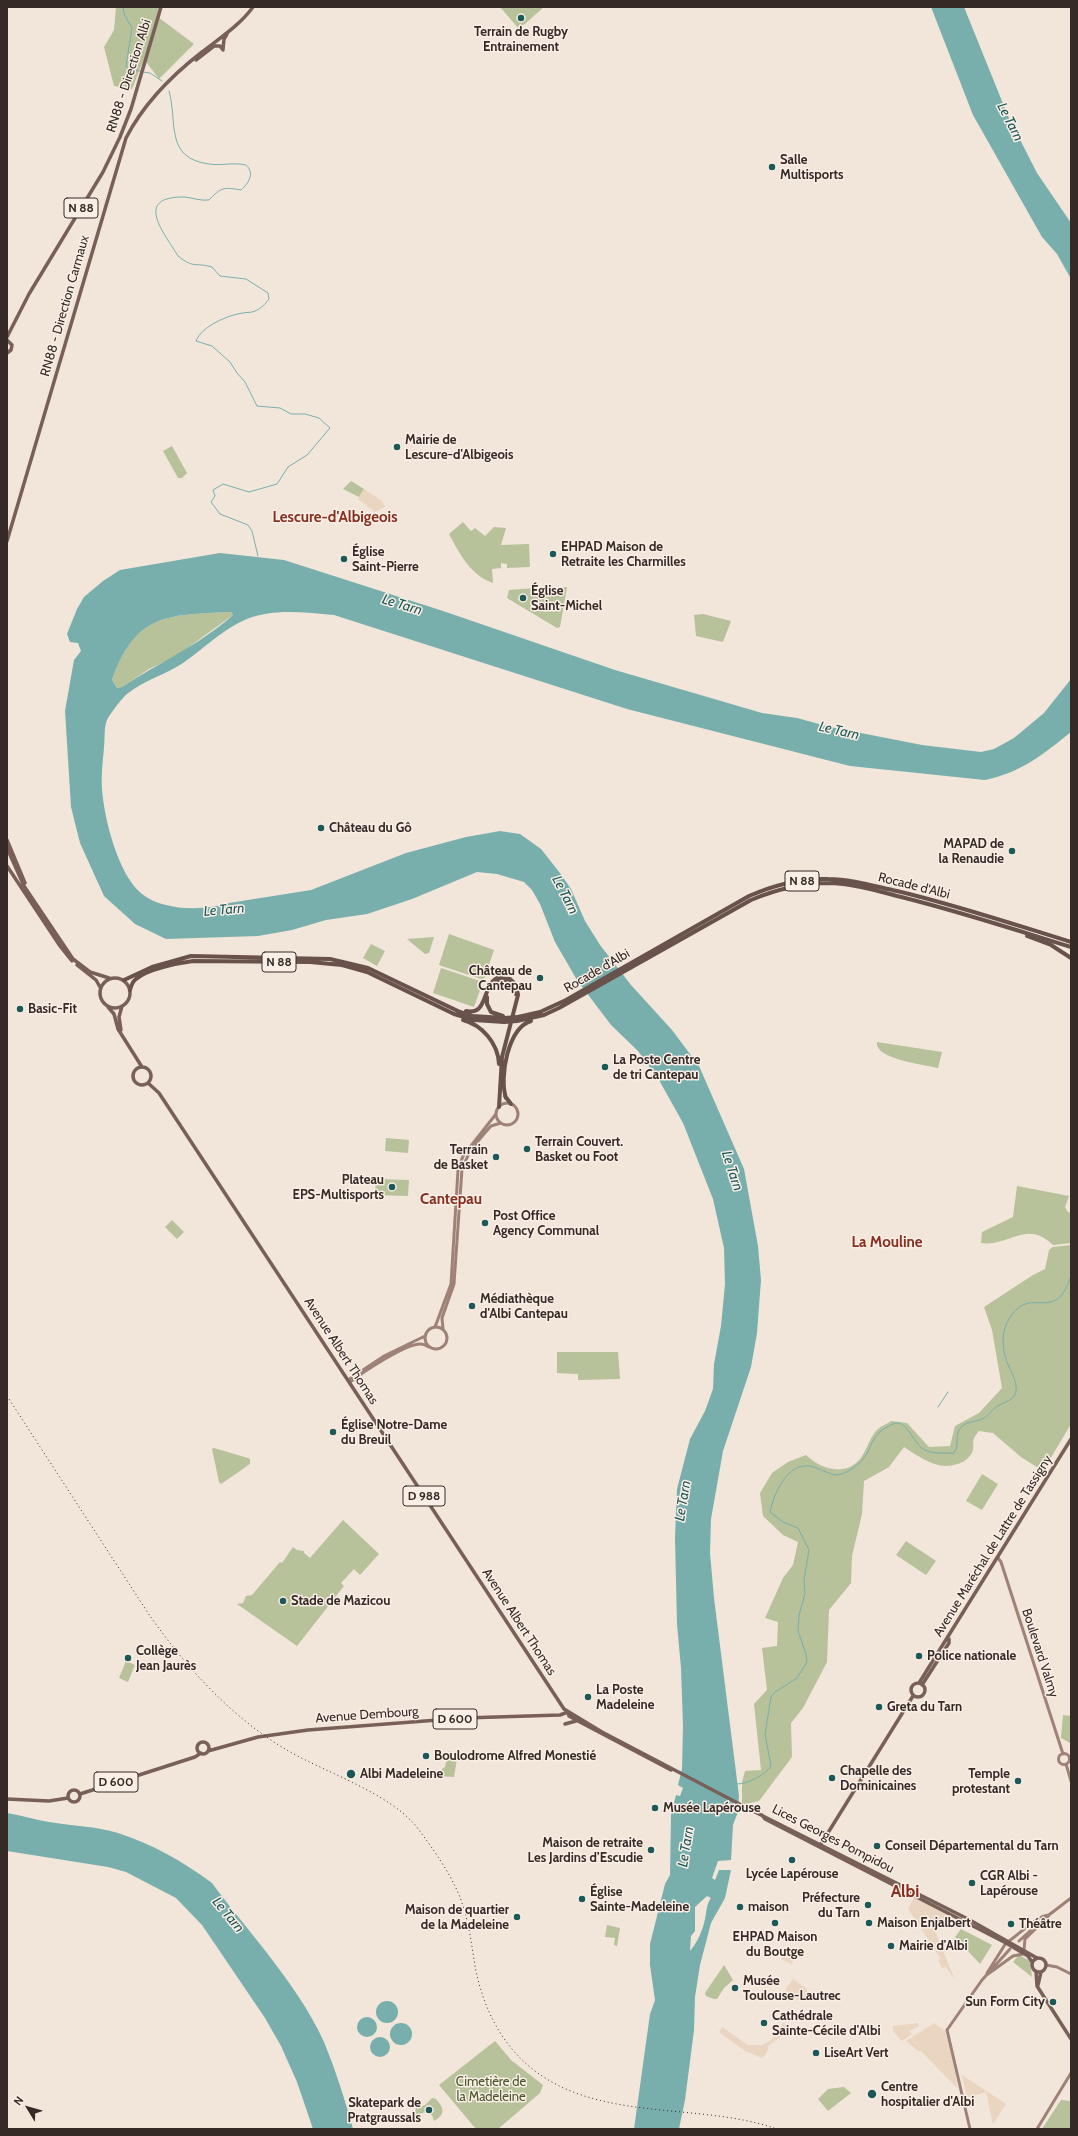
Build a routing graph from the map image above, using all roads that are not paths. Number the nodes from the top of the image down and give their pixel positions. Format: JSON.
{"nodes":[{"id":1,"x":161,"y":7,"type":"edge"},
{"id":2,"x":252,"y":8,"type":"edge"},
{"id":3,"x":224,"y":39,"type":"junction"},
{"id":4,"x":214,"y":46,"type":"junction"},
{"id":5,"x":162,"y":88,"type":"junction"},
{"id":6,"x":7,"y":339,"type":"edge"},
{"id":7,"x":7,"y":353,"type":"edge"},
{"id":8,"x":7,"y":541,"type":"edge"},
{"id":9,"x":7,"y":840,"type":"edge"},
{"id":10,"x":7,"y":848,"type":"edge"},
{"id":11,"x":7,"y":866,"type":"edge"},
{"id":12,"x":30,"y":896,"type":"junction"},
{"id":13,"x":1020,"y":931,"type":"junction"},
{"id":14,"x":1071,"y":942,"type":"edge"},
{"id":15,"x":1071,"y":947,"type":"edge"},
{"id":16,"x":1071,"y":958,"type":"edge"},
{"id":17,"x":637,"y":962,"type":"junction"},
{"id":18,"x":109,"y":978,"type":"junction"},
{"id":19,"x":124,"y":980,"type":"junction"},
{"id":20,"x":100,"y":987,"type":"junction"},
{"id":21,"x":130,"y":990,"type":"junction"},
{"id":22,"x":414,"y":990,"type":"junction"},
{"id":23,"x":516,"y":1000,"type":"junction"},
{"id":24,"x":567,"y":1002,"type":"junction"},
{"id":25,"x":107,"y":1006,"type":"junction"},
{"id":26,"x":122,"y":1006,"type":"junction"},
{"id":27,"x":559,"y":1008,"type":"junction"},
{"id":28,"x":441,"y":1009,"type":"junction"},
{"id":29,"x":518,"y":1018,"type":"junction"},
{"id":30,"x":505,"y":1019,"type":"junction"},
{"id":31,"x":122,"y":1035,"type":"junction"},
{"id":32,"x":504,"y":1045,"type":"junction"},
{"id":33,"x":142,"y":1066,"type":"junction"},
{"id":34,"x":148,"y":1083,"type":"junction"},
{"id":35,"x":500,"y":1097,"type":"junction"},
{"id":36,"x":506,"y":1098,"type":"junction"},
{"id":37,"x":511,"y":1104,"type":"junction"},
{"id":38,"x":499,"y":1107,"type":"junction"},
{"id":39,"x":496,"y":1114,"type":"junction"},
{"id":40,"x":501,"y":1124,"type":"junction"},
{"id":41,"x":435,"y":1327,"type":"junction"},
{"id":42,"x":443,"y":1329,"type":"junction"},
{"id":43,"x":425,"y":1336,"type":"junction"},
{"id":44,"x":429,"y":1347,"type":"junction"},
{"id":45,"x":349,"y":1381,"type":"junction"},
{"id":46,"x":1071,"y":1439,"type":"edge"},
{"id":47,"x":998,"y":1558,"type":"junction"},
{"id":48,"x":921,"y":1684,"type":"junction"},
{"id":49,"x":913,"y":1696,"type":"junction"},
{"id":50,"x":568,"y":1712,"type":"junction"},
{"id":51,"x":578,"y":1721,"type":"junction"},
{"id":52,"x":564,"y":1724,"type":"dead end"},
{"id":53,"x":210,"y":1747,"type":"junction"},
{"id":54,"x":218,"y":1750,"type":"junction"},
{"id":55,"x":208,"y":1751,"type":"junction"},
{"id":56,"x":199,"y":1752,"type":"junction"},
{"id":57,"x":1063,"y":1754,"type":"junction"},
{"id":58,"x":1066,"y":1764,"type":"junction"},
{"id":59,"x":677,"y":1772,"type":"junction"},
{"id":60,"x":1071,"y":1781,"type":"edge"},
{"id":61,"x":80,"y":1794,"type":"junction"},
{"id":62,"x":68,"y":1798,"type":"junction"},
{"id":63,"x":7,"y":1799,"type":"edge"},
{"id":64,"x":761,"y":1815,"type":"junction"},
{"id":65,"x":821,"y":1844,"type":"junction"},
{"id":66,"x":1071,"y":1898,"type":"edge"},
{"id":67,"x":1048,"y":1915,"type":"junction"},
{"id":68,"x":1019,"y":1941,"type":"dead end"},
{"id":69,"x":1008,"y":1942,"type":"junction"},
{"id":70,"x":1010,"y":1949,"type":"dead end"},
{"id":71,"x":1024,"y":1952,"type":"junction"},
{"id":72,"x":1037,"y":1958,"type":"junction"},
{"id":73,"x":1032,"y":1962,"type":"junction"},
{"id":74,"x":1046,"y":1965,"type":"junction"},
{"id":75,"x":1036,"y":1971,"type":"junction"},
{"id":76,"x":1042,"y":1972,"type":"junction"},
{"id":77,"x":986,"y":1974,"type":"junction"},
{"id":78,"x":1071,"y":1974,"type":"edge"},
{"id":79,"x":1038,"y":1986,"type":"junction"},
{"id":80,"x":947,"y":2030,"type":"junction"},
{"id":81,"x":1071,"y":2039,"type":"edge"},
{"id":82,"x":1071,"y":2073,"type":"edge"},
{"id":83,"x":970,"y":2129,"type":"edge"},
{"id":84,"x":1037,"y":2129,"type":"edge"}],
"edges":[{"from":1,"to":6,"type":"main road","name":"RN88 - Direction Albi","number":"N 88"},
{"from":2,"to":3,"type":"main road"},
{"from":2,"to":5,"type":"main road","name":"RN88 - Direction Carmaux","number":"N 88"},
{"from":3,"to":4,"type":"main road"},
{"from":3,"to":4,"type":"main road"},
{"from":4,"to":5,"type":"main road"},
{"from":5,"to":8,"type":"main road","name":"RN88 - Direction Carmaux","number":"N 88"},
{"from":6,"to":7,"type":"main road"},
{"from":9,"to":12,"type":"main road"},
{"from":10,"to":12,"type":"main road"},
{"from":11,"to":20,"type":"main road"},
{"from":12,"to":18,"type":"main road"},
{"from":13,"to":15,"type":"highway","name":"Rocade d'Albi","number":"N 88"},
{"from":13,"to":16,"type":"highway"},
{"from":13,"to":17,"type":"highway","name":"Rocade d'Albi","number":"N 88"},
{"from":14,"to":17,"type":"highway","name":"Rocade d'Albi","number":"N 88"},
{"from":17,"to":24,"type":"highway","name":"Rocade d'Albi","number":"N 88"},
{"from":18,"to":19,"type":"main road"},
{"from":18,"to":20,"type":"main road"},
{"from":19,"to":21,"type":"main road"},
{"from":19,"to":22,"type":"highway","name":"Rocade d'Albi","number":"N 88"},
{"from":20,"to":25,"type":"main road"},
{"from":21,"to":26,"type":"main road"},
{"from":21,"to":28,"type":"highway","name":"Rocade d'Albi","number":"N 88"},
{"from":22,"to":23,"type":"highway"},
{"from":22,"to":30,"type":"highway","name":"Rocade d'Albi","number":"N 88"},
{"from":23,"to":30,"type":"highway"},
{"from":23,"to":32,"type":"highway"},
{"from":24,"to":27,"type":"highway","name":"Rocade d'Albi","number":"N 88"},
{"from":24,"to":29,"type":"highway","name":"Rocade d'Albi","number":"N 88"},
{"from":25,"to":26,"type":"main road"},
{"from":25,"to":31,"type":"main road"},
{"from":26,"to":31,"type":"main road"},
{"from":27,"to":29,"type":"highway","name":"Rocade d'Albi","number":"N 88"},
{"from":27,"to":36,"type":"highway"},
{"from":28,"to":30,"type":"highway","name":"Rocade d'Albi","number":"N 88"},
{"from":28,"to":35,"type":"highway"},
{"from":29,"to":30,"type":"highway","name":"Rocade d'Albi","number":"N 88","bridge":true},
{"from":31,"to":33,"type":"main road"},
{"from":32,"to":35,"type":"highway"},
{"from":32,"to":36,"type":"highway"},
{"from":33,"to":34,"type":"main road"},
{"from":33,"to":34,"type":"main road"},
{"from":34,"to":45,"type":"main road","name":"Avenue Albert Thomas"},
{"from":35,"to":38,"type":"highway"},
{"from":36,"to":37,"type":"highway"},
{"from":37,"to":38,"type":"main road"},
{"from":37,"to":40,"type":"main road"},
{"from":38,"to":39,"type":"main road"},
{"from":39,"to":40,"type":"main road"},
{"from":39,"to":41,"type":"main road"},
{"from":40,"to":42,"type":"main road"},
{"from":41,"to":42,"type":"main road"},
{"from":41,"to":43,"type":"main road"},
{"from":42,"to":44,"type":"main road"},
{"from":43,"to":44,"type":"main road"},
{"from":43,"to":45,"type":"main road"},
{"from":44,"to":45,"type":"main road"},
{"from":45,"to":50,"type":"main road","name":"Avenue Albert Thomas","number":"D 988"},
{"from":46,"to":47,"type":"main road","name":"Avenue Maréchal de Lattre de Tassigny"},
{"from":47,"to":48,"type":"main road","name":"Avenue Maréchal de Lattre de Tassigny"},
{"from":47,"to":57,"type":"main road","name":"Boulevard Valmy"},
{"from":48,"to":49,"type":"main road"},
{"from":48,"to":49,"type":"main road"},
{"from":49,"to":65,"type":"main road"},
{"from":50,"to":51,"type":"main road"},
{"from":50,"to":54,"type":"main road","name":"Avenue Dembourg","number":"D 600"},
{"from":50,"to":59,"type":"main road"},
{"from":51,"to":52,"type":"main road"},
{"from":51,"to":59,"type":"main road"},
{"from":53,"to":54,"type":"main road"},
{"from":53,"to":55,"type":"main road"},
{"from":53,"to":56,"type":"main road"},
{"from":54,"to":55,"type":"main road","name":"Avenue Dembourg","number":"D 600"},
{"from":55,"to":56,"type":"main road"},
{"from":56,"to":61,"type":"main road","number":"D 600"},
{"from":57,"to":58,"type":"main road"},
{"from":57,"to":58,"type":"main road"},
{"from":58,"to":60,"type":"main road"},
{"from":59,"to":64,"type":"main road","name":"Lices Georges Pompidou"},
{"from":61,"to":62,"type":"main road"},
{"from":61,"to":62,"type":"main road"},
{"from":62,"to":63,"type":"main road"},
{"from":64,"to":65,"type":"main road","name":"Lices Georges Pompidou"},
{"from":64,"to":69,"type":"main road","name":"Lices Georges Pompidou"},
{"from":65,"to":69,"type":"main road","name":"Lices Georges Pompidou"},
{"from":66,"to":67,"type":"main road"},
{"from":67,"to":68,"type":"main road"},
{"from":67,"to":69,"type":"main road"},
{"from":67,"to":71,"type":"main road"},
{"from":69,"to":71,"type":"main road"},
{"from":69,"to":77,"type":"main road"},
{"from":70,"to":77,"type":"main road"},
{"from":71,"to":72,"type":"main road"},
{"from":71,"to":73,"type":"main road"},
{"from":71,"to":77,"type":"main road"},
{"from":72,"to":73,"type":"main road"},
{"from":72,"to":74,"type":"main road"},
{"from":73,"to":75,"type":"main road"},
{"from":74,"to":76,"type":"main road"},
{"from":74,"to":78,"type":"main road"},
{"from":75,"to":76,"type":"main road"},
{"from":75,"to":79,"type":"main road"},
{"from":76,"to":79,"type":"main road"},
{"from":77,"to":80,"type":"main road"},
{"from":79,"to":81,"type":"main road"},
{"from":80,"to":83,"type":"main road"},
{"from":80,"to":83,"type":"main road"},
{"from":82,"to":84,"type":"main road"}]}
